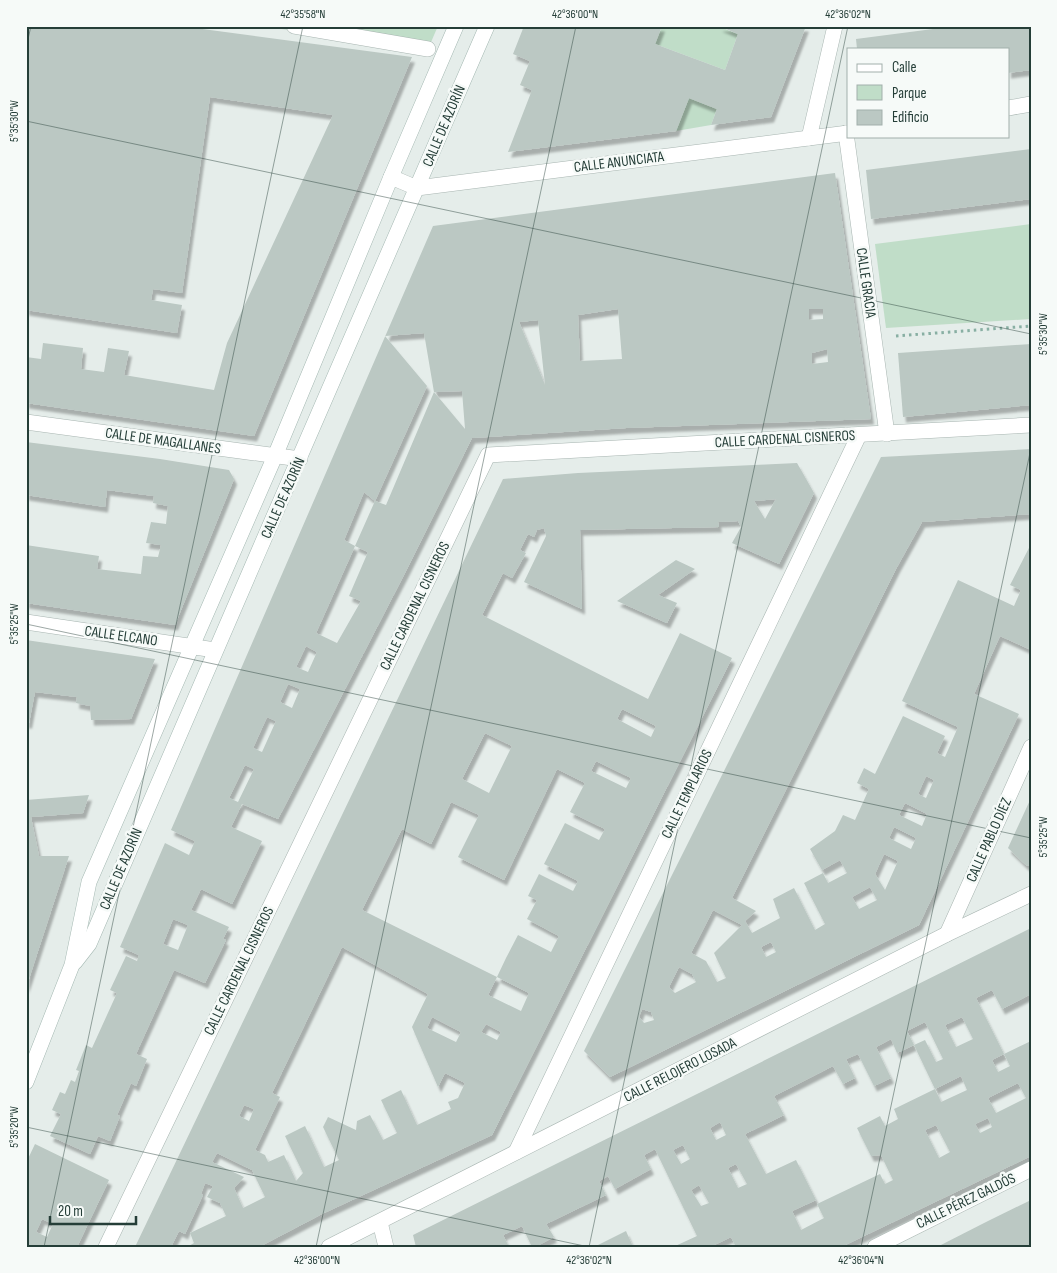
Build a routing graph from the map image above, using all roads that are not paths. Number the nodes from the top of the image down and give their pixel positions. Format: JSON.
{"nodes":[{"id":1,"x":294,"y":26,"type":"edge"},
{"id":2,"x":456,"y":26,"type":"edge"},
{"id":3,"x":487,"y":26,"type":"edge"},
{"id":4,"x":835,"y":26,"type":"edge"},
{"id":5,"x":428,"y":49,"type":"dead end"},
{"id":6,"x":1031,"y":104,"type":"edge"},
{"id":7,"x":1010,"y":108,"type":"edge"},
{"id":8,"x":847,"y":133,"type":"edge"},
{"id":9,"x":809,"y":138,"type":"junction"},
{"id":10,"x":848,"y":138,"type":"edge"},
{"id":11,"x":391,"y":176,"type":"junction"},
{"id":12,"x":417,"y":188,"type":"junction"},
{"id":13,"x":26,"y":422,"type":"edge"},
{"id":14,"x":1031,"y":425,"type":"edge"},
{"id":15,"x":887,"y":434,"type":"junction"},
{"id":16,"x":859,"y":436,"type":"junction"},
{"id":17,"x":274,"y":456,"type":"junction"},
{"id":18,"x":300,"y":459,"type":"junction"},
{"id":19,"x":26,"y":622,"type":"edge"},
{"id":20,"x":191,"y":646,"type":"junction"},
{"id":21,"x":215,"y":650,"type":"junction"},
{"id":22,"x":1031,"y":747,"type":"edge"},
{"id":23,"x":1031,"y":894,"type":"edge"},
{"id":24,"x":947,"y":934,"type":"junction"},
{"id":25,"x":72,"y":965,"type":"junction"},
{"id":26,"x":26,"y":1082,"type":"edge"},
{"id":27,"x":516,"y":1152,"type":"junction"},
{"id":28,"x":1031,"y":1169,"type":"edge"},
{"id":29,"x":380,"y":1222,"type":"junction"},
{"id":30,"x":106,"y":1247,"type":"edge"},
{"id":31,"x":329,"y":1247,"type":"edge"},
{"id":32,"x":386,"y":1247,"type":"edge"},
{"id":33,"x":875,"y":1247,"type":"edge"}],
"edges":[{"from":1,"to":5,"type":"street"},
{"from":2,"to":11,"type":"street","name":"CALLE DE AZORÍN"},
{"from":3,"to":12,"type":"street","name":"CALLE DE AZORÍN"},
{"from":4,"to":9,"type":"street"},
{"from":6,"to":7,"type":"street"},
{"from":8,"to":9,"type":"street","name":"CALLE ANUNCIATA"},
{"from":9,"to":12,"type":"street","name":"CALLE ANUNCIATA"},
{"from":10,"to":15,"type":"street","name":"CALLE GRACIA"},
{"from":11,"to":12,"type":"street"},
{"from":11,"to":17,"type":"street","name":"CALLE DE AZORÍN"},
{"from":12,"to":18,"type":"street","name":"CALLE DE AZORÍN"},
{"from":13,"to":17,"type":"street","name":"CALLE DE MAGALLANES"},
{"from":14,"to":15,"type":"street","name":"CALLE CARDENAL CISNEROS"},
{"from":15,"to":16,"type":"street","name":"CALLE CARDENAL CISNEROS"},
{"from":16,"to":27,"type":"street","name":"CALLE TEMPLARIOS"},
{"from":16,"to":30,"type":"street","name":"CALLE CARDENAL CISNEROS"},
{"from":17,"to":18,"type":"street","name":"CALLE DE MAGALLANES"},
{"from":17,"to":20,"type":"street","name":"CALLE DE AZORÍN"},
{"from":18,"to":21,"type":"street","name":"CALLE DE AZORÍN"},
{"from":19,"to":20,"type":"street","name":"CALLE ELCANO"},
{"from":20,"to":21,"type":"street","name":"CALLE ELCANO"},
{"from":20,"to":25,"type":"street","name":"CALLE DE AZORÍN"},
{"from":21,"to":25,"type":"street","name":"CALLE DE AZORÍN"},
{"from":22,"to":24,"type":"street","name":"CALLE PABLO DÍEZ"},
{"from":23,"to":24,"type":"street","name":"CALLE RELOJERO LOSADA"},
{"from":24,"to":27,"type":"street","name":"CALLE RELOJERO LOSADA"},
{"from":25,"to":26,"type":"street","name":"CALLE DE AZORÍN"},
{"from":27,"to":29,"type":"street","name":"CALLE RELOJERO LOSADA"},
{"from":28,"to":33,"type":"street","name":"CALLE PÉREZ GALDÓS"},
{"from":29,"to":31,"type":"street","name":"CALLE RELOJERO LOSADA"},
{"from":29,"to":32,"type":"street"}]}
